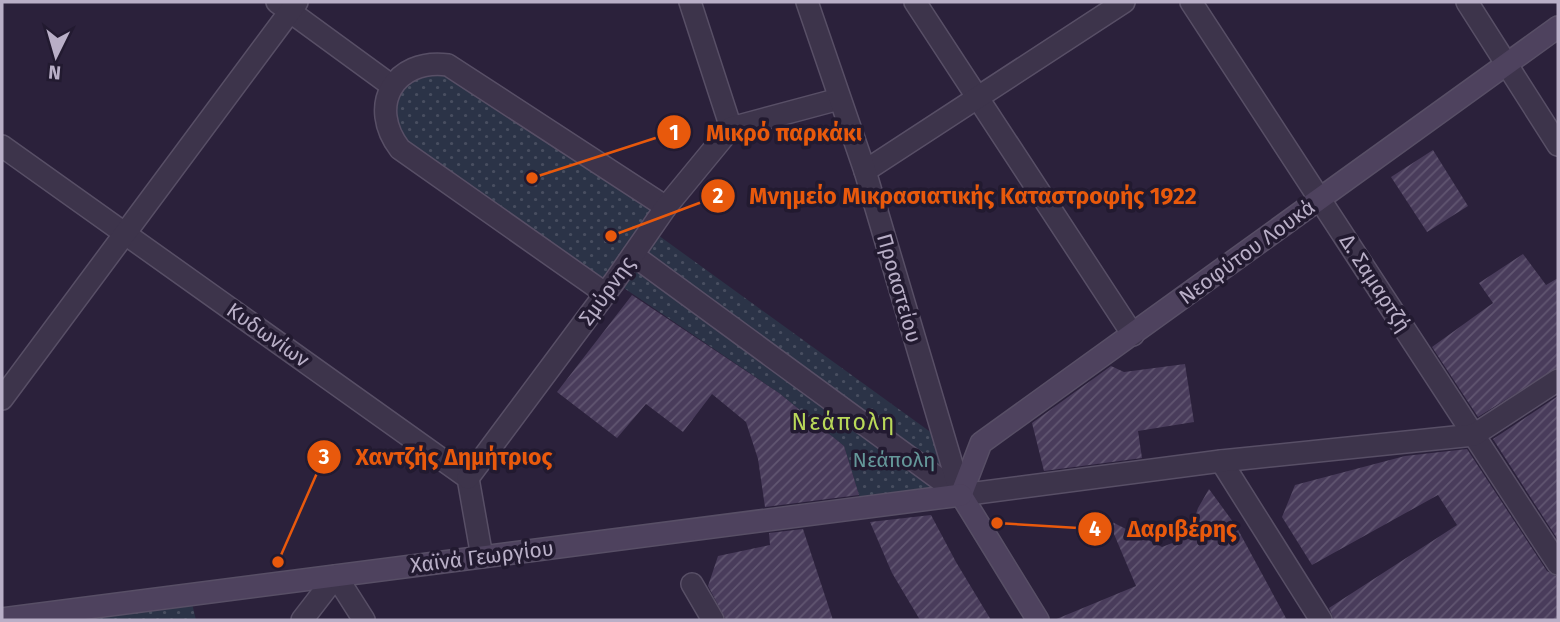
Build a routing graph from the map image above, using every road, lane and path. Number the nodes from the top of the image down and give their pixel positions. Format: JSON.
{"nodes":[{"id":1,"x":690,"y":2,"type":"edge"},
{"id":2,"x":807,"y":2,"type":"edge"},
{"id":3,"x":915,"y":2,"type":"edge"},
{"id":4,"x":1124,"y":2,"type":"edge"},
{"id":5,"x":1191,"y":2,"type":"edge"},
{"id":6,"x":1467,"y":2,"type":"edge"},
{"id":7,"x":288,"y":5,"type":"edge"},
{"id":8,"x":1558,"y":27,"type":"edge"},
{"id":9,"x":1507,"y":64,"type":"junction"},
{"id":10,"x":392,"y":86,"type":"junction"},
{"id":11,"x":977,"y":98,"type":"junction"},
{"id":12,"x":839,"y":99,"type":"junction"},
{"id":13,"x":731,"y":128,"type":"junction"},
{"id":14,"x":1558,"y":145,"type":"edge"},
{"id":15,"x":2,"y":146,"type":"edge"},
{"id":16,"x":865,"y":171,"type":"junction"},
{"id":17,"x":1320,"y":199,"type":"junction"},
{"id":18,"x":666,"y":207,"type":"junction"},
{"id":19,"x":126,"y":234,"type":"junction"},
{"id":20,"x":633,"y":255,"type":"junction"},
{"id":21,"x":606,"y":294,"type":"junction"},
{"id":22,"x":1133,"y":335,"type":"junction"},
{"id":23,"x":1558,"y":380,"type":"edge"},
{"id":24,"x":2,"y":399,"type":"edge"},
{"id":25,"x":1474,"y":435,"type":"junction"},
{"id":26,"x":1221,"y":461,"type":"junction"},
{"id":27,"x":468,"y":478,"type":"junction"},
{"id":28,"x":961,"y":495,"type":"junction"},
{"id":29,"x":482,"y":557,"type":"junction"},
{"id":30,"x":1558,"y":564,"type":"edge"},
{"id":31,"x":336,"y":576,"type":"junction"},
{"id":32,"x":692,"y":584,"type":"dead end"},
{"id":33,"x":2,"y":619,"type":"edge"},
{"id":34,"x":302,"y":620,"type":"edge"},
{"id":35,"x":364,"y":620,"type":"edge"},
{"id":36,"x":713,"y":620,"type":"edge"},
{"id":37,"x":1038,"y":620,"type":"edge"},
{"id":38,"x":1321,"y":620,"type":"edge"}],
"edges":[{"from":1,"to":13,"type":"street"},
{"from":2,"to":12,"type":"street","name":"Προαστείου"},
{"from":3,"to":11,"type":"street"},
{"from":4,"to":11,"type":"street"},
{"from":5,"to":17,"type":"street","name":"Δ. Σαμαρτζή"},
{"from":6,"to":9,"type":"street"},
{"from":7,"to":10,"type":"street"},
{"from":7,"to":19,"type":"street"},
{"from":8,"to":9,"type":"main road","name":"Νεοφύτου Λουκά"},
{"from":9,"to":14,"type":"street"},
{"from":9,"to":17,"type":"main road","name":"Νεοφύτου Λουκά"},
{"from":10,"to":18,"type":"street"},
{"from":10,"to":21,"type":"street"},
{"from":11,"to":16,"type":"street"},
{"from":11,"to":22,"type":"street"},
{"from":12,"to":13,"type":"street"},
{"from":12,"to":16,"type":"street","name":"Προαστείου"},
{"from":13,"to":18,"type":"street","name":"Σμύρνης"},
{"from":15,"to":19,"type":"street","name":"Κυδωνίων"},
{"from":16,"to":28,"type":"street","name":"Προαστείου"},
{"from":17,"to":22,"type":"main road","name":"Νεοφύτου Λουκά"},
{"from":17,"to":25,"type":"street","name":"Δ. Σαμαρτζή"},
{"from":18,"to":20,"type":"street","name":"Σμύρνης"},
{"from":19,"to":24,"type":"street"},
{"from":19,"to":27,"type":"street","name":"Κυδωνίων"},
{"from":20,"to":21,"type":"street","name":"Σμύρνης"},
{"from":20,"to":28,"type":"street"},
{"from":21,"to":27,"type":"street","name":"Σμύρνης"},
{"from":22,"to":28,"type":"main road","name":"Νεοφύτου Λουκά"},
{"from":23,"to":25,"type":"street"},
{"from":25,"to":26,"type":"street"},
{"from":25,"to":30,"type":"street","name":"Δ. Σαμαρτζή"},
{"from":26,"to":28,"type":"street"},
{"from":26,"to":38,"type":"street"},
{"from":27,"to":29,"type":"street"},
{"from":28,"to":29,"type":"main road","name":"Χαϊνά Γεωργίου"},
{"from":28,"to":37,"type":"main road"},
{"from":29,"to":31,"type":"main road","name":"Χαϊνά Γεωργίου"},
{"from":31,"to":33,"type":"main road","name":"Χαϊνά Γεωργίου"},
{"from":31,"to":34,"type":"street"},
{"from":31,"to":35,"type":"street"},
{"from":32,"to":36,"type":"street"}]}
